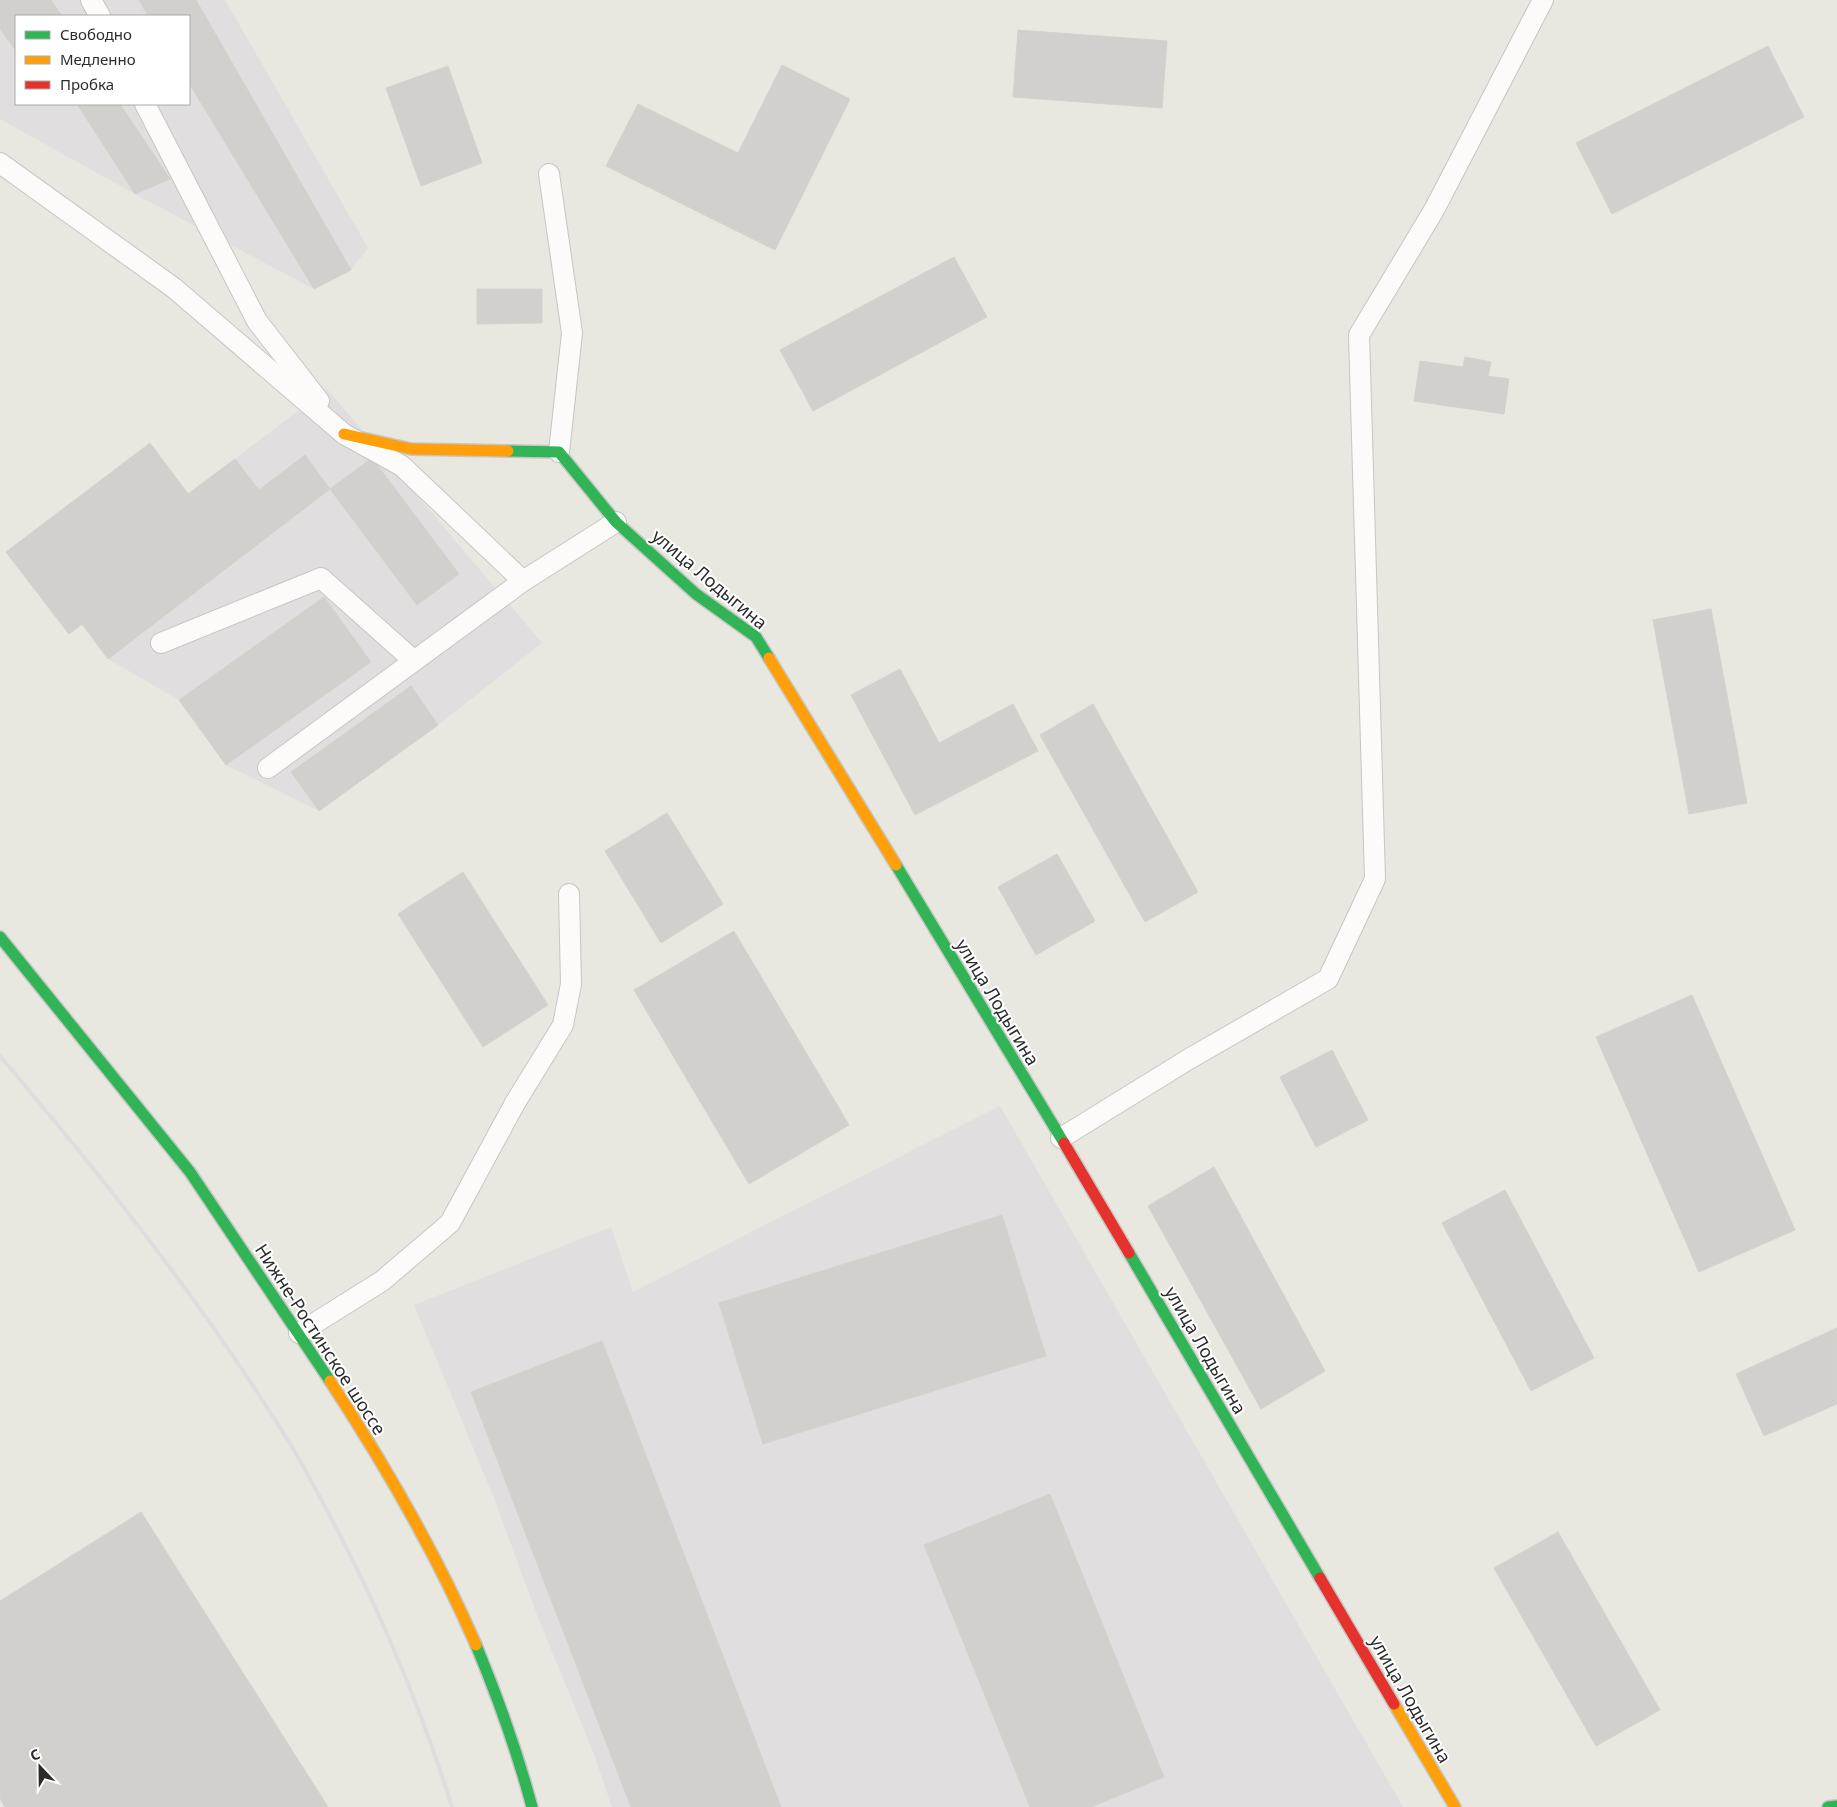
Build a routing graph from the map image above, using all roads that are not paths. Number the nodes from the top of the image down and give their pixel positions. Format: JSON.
{"nodes":[{"id":1,"x":92,"y":0,"type":"edge"},
{"id":2,"x":1543,"y":0,"type":"edge"},
{"id":3,"x":100,"y":15,"type":"edge"},
{"id":4,"x":146,"y":105,"type":"edge"},
{"id":5,"x":0,"y":163,"type":"edge"},
{"id":6,"x":548,"y":174,"type":"dead end"},
{"id":7,"x":344,"y":434,"type":"junction"},
{"id":8,"x":559,"y":452,"type":"junction"},
{"id":9,"x":616,"y":522,"type":"junction"},
{"id":10,"x":523,"y":581,"type":"junction"},
{"id":11,"x":161,"y":643,"type":"dead end"},
{"id":12,"x":413,"y":660,"type":"junction"},
{"id":13,"x":268,"y":768,"type":"dead end"},
{"id":14,"x":569,"y":894,"type":"dead end"},
{"id":15,"x":0,"y":937,"type":"edge"},
{"id":16,"x":1061,"y":1138,"type":"junction"},
{"id":17,"x":299,"y":1333,"type":"junction"},
{"id":18,"x":1837,"y":1806,"type":"edge"},
{"id":19,"x":532,"y":1807,"type":"edge"},
{"id":20,"x":1455,"y":1807,"type":"edge"},
{"id":21,"x":1828,"y":1807,"type":"edge"}],
"edges":[{"from":1,"to":3,"type":"lane"},
{"from":2,"to":16,"type":"lane"},
{"from":4,"to":7,"type":"lane"},
{"from":5,"to":7,"type":"lane"},
{"from":6,"to":8,"type":"lane"},
{"from":7,"to":8,"type":"street"},
{"from":7,"to":10,"type":"lane"},
{"from":8,"to":9,"type":"street","name":"улица Лодыгина"},
{"from":9,"to":10,"type":"lane"},
{"from":9,"to":16,"type":"street","name":"улица Лодыгина"},
{"from":10,"to":12,"type":"lane"},
{"from":11,"to":12,"type":"lane"},
{"from":12,"to":13,"type":"lane"},
{"from":14,"to":17,"type":"lane"},
{"from":15,"to":17,"type":"street","name":"Нижне-Ростинское шоссе"},
{"from":16,"to":20,"type":"street","name":"улица Лодыгина"},
{"from":17,"to":19,"type":"street","name":"Нижне-Ростинское шоссе"},
{"from":18,"to":21,"type":"street"}]}
